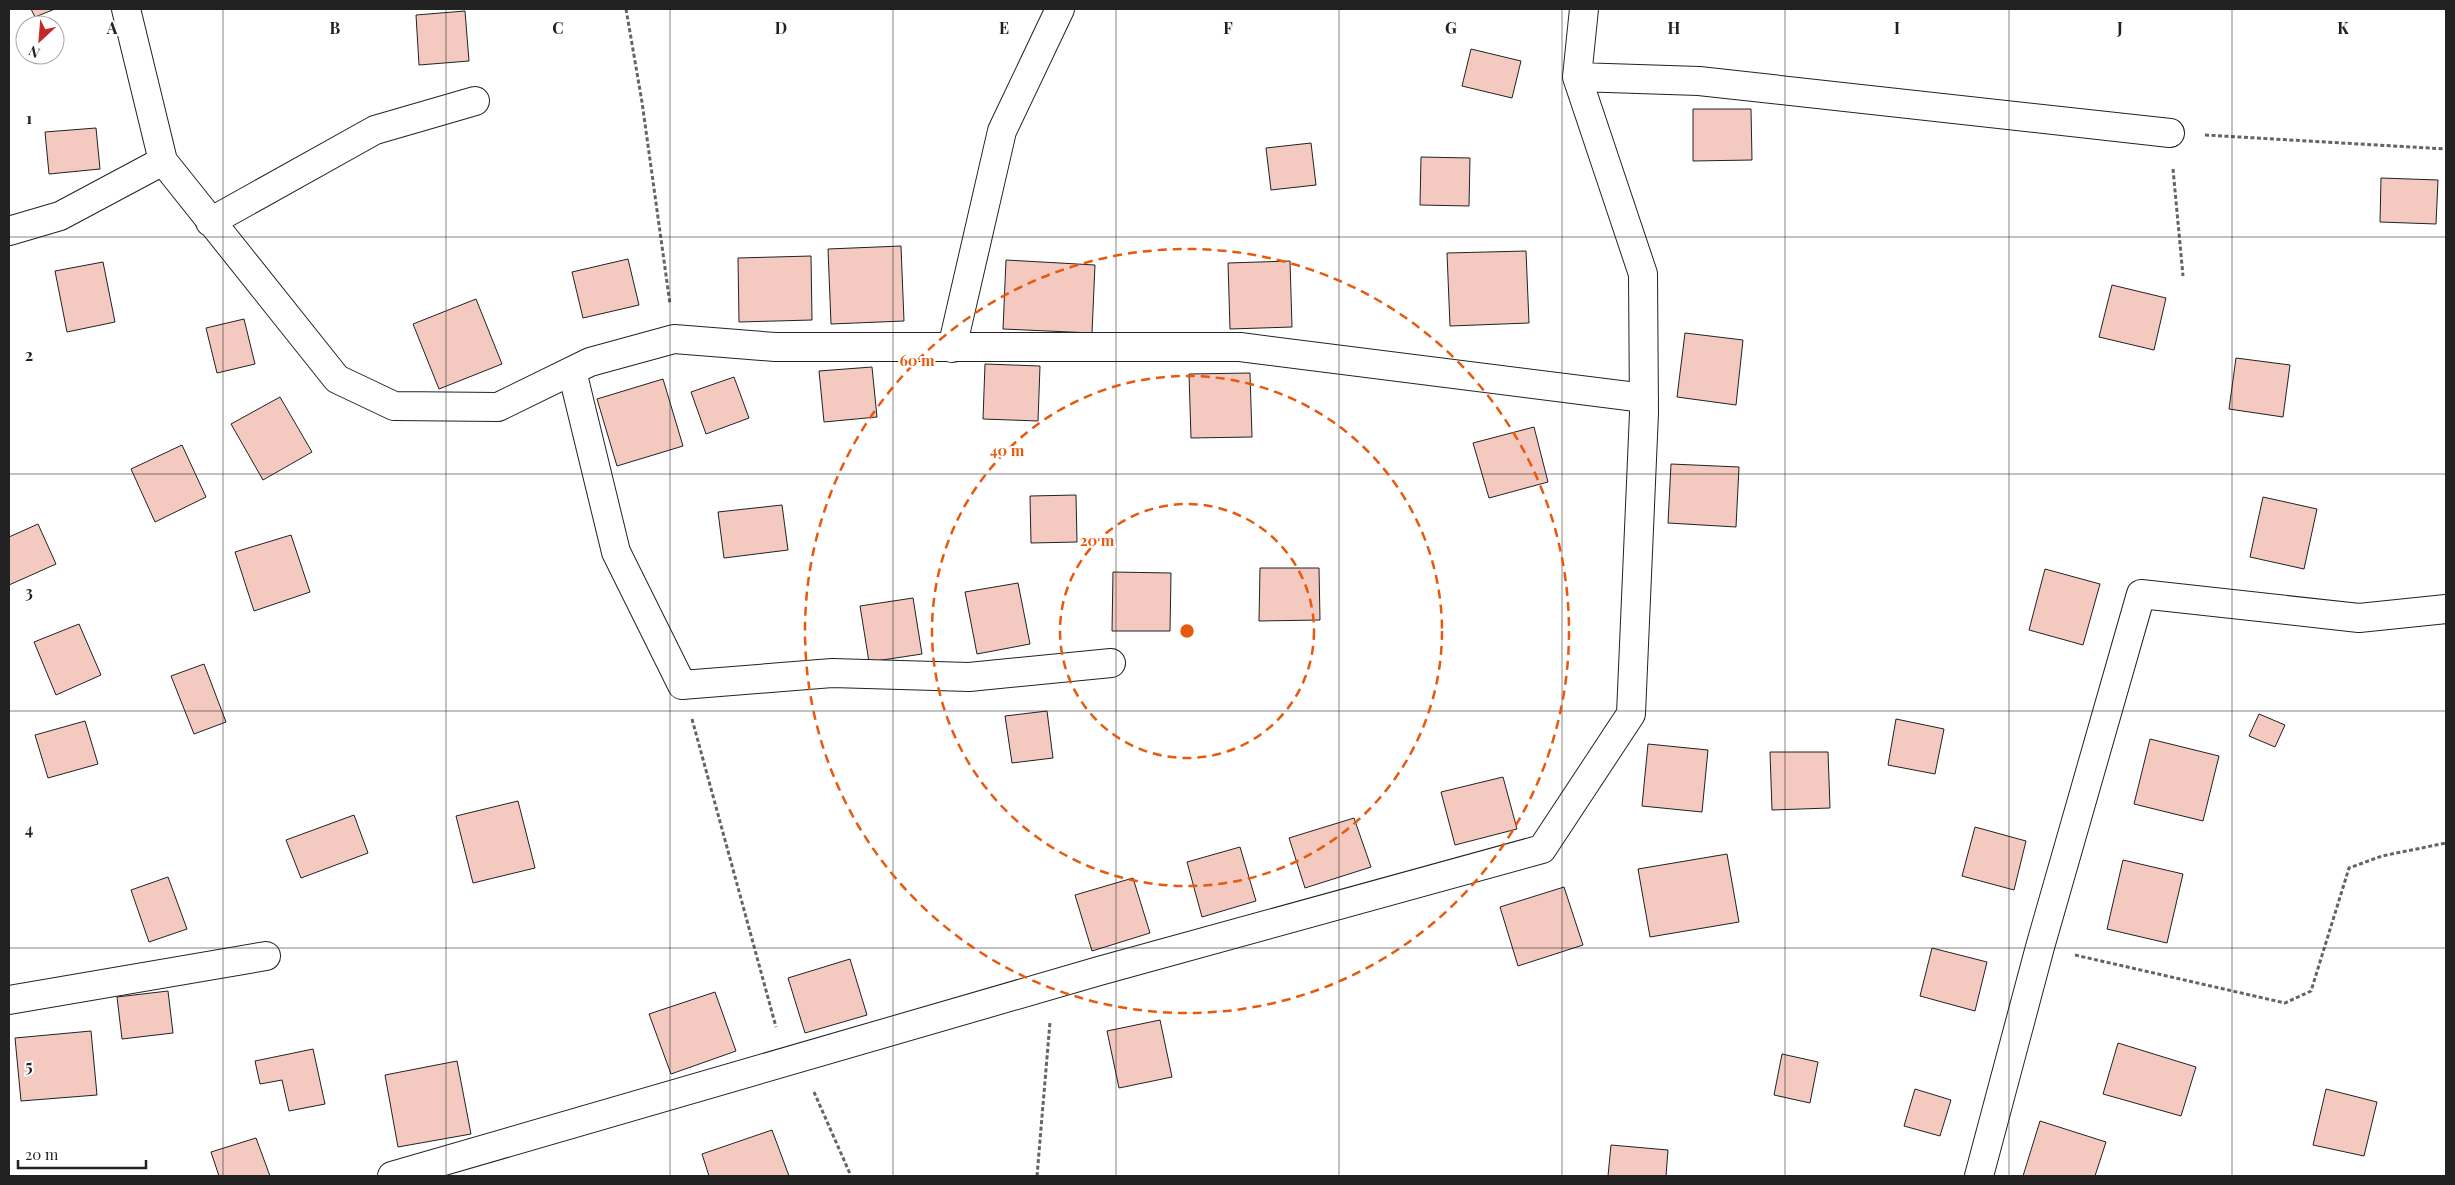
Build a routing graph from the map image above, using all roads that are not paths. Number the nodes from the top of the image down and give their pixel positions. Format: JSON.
{"nodes":[{"id":1,"x":126,"y":9,"type":"edge"},
{"id":2,"x":1060,"y":9,"type":"edge"},
{"id":3,"x":1584,"y":9,"type":"edge"},
{"id":4,"x":1577,"y":77,"type":"junction"},
{"id":5,"x":475,"y":101,"type":"dead end"},
{"id":6,"x":2170,"y":133,"type":"road end"},
{"id":7,"x":163,"y":161,"type":"junction"},
{"id":8,"x":210,"y":222,"type":"junction"},
{"id":9,"x":9,"y":231,"type":"edge"},
{"id":10,"x":952,"y":348,"type":"junction"},
{"id":11,"x":572,"y":371,"type":"junction"},
{"id":12,"x":1644,"y":398,"type":"junction"},
{"id":13,"x":2446,"y":609,"type":"edge"},
{"id":14,"x":1111,"y":663,"type":"dead end"},
{"id":15,"x":266,"y":956,"type":"dead end"},
{"id":16,"x":9,"y":1000,"type":"edge"},
{"id":17,"x":392,"y":1176,"type":"edge"},
{"id":18,"x":1979,"y":1176,"type":"edge"}],
"edges":[{"from":1,"to":7,"type":"street"},
{"from":2,"to":10,"type":"street"},
{"from":3,"to":4,"type":"street"},
{"from":4,"to":6,"type":"street"},
{"from":4,"to":12,"type":"street"},
{"from":5,"to":8,"type":"street"},
{"from":7,"to":8,"type":"street"},
{"from":7,"to":9,"type":"street"},
{"from":8,"to":11,"type":"street"},
{"from":10,"to":11,"type":"street"},
{"from":10,"to":12,"type":"street"},
{"from":11,"to":14,"type":"street"},
{"from":12,"to":17,"type":"street"},
{"from":13,"to":18,"type":"street"},
{"from":15,"to":16,"type":"street"}]}
